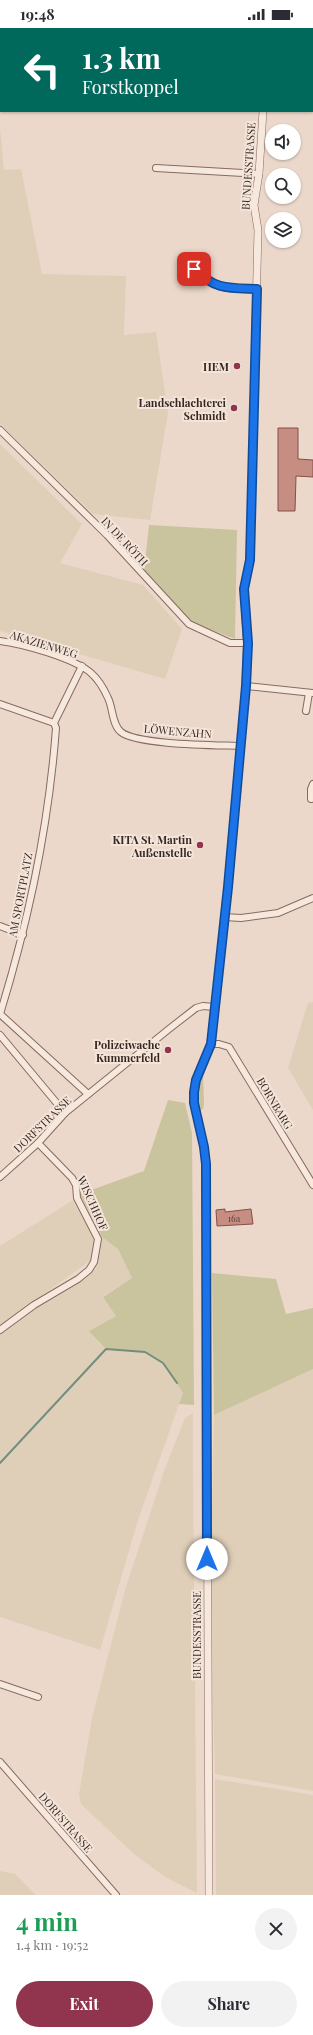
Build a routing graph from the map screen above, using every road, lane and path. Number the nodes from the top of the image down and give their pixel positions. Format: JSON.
{"nodes":[{"id":1,"x":263,"y":112,"type":"edge"},
{"id":2,"x":156,"y":168,"type":"dead end"},
{"id":3,"x":259,"y":174,"type":"junction"},
{"id":4,"x":188,"y":258,"type":"dead end"},
{"id":5,"x":257,"y":289,"type":"junction"},
{"id":6,"x":0,"y":430,"type":"edge"},
{"id":7,"x":0,"y":641,"type":"edge"},
{"id":8,"x":248,"y":643,"type":"junction"},
{"id":9,"x":82,"y":666,"type":"junction"},
{"id":10,"x":246,"y":686,"type":"junction"},
{"id":11,"x":311,"y":693,"type":"edge"},
{"id":12,"x":0,"y":704,"type":"edge"},
{"id":13,"x":306,"y":711,"type":"dead end"},
{"id":14,"x":54,"y":723,"type":"junction"},
{"id":15,"x":241,"y":746,"type":"junction"},
{"id":16,"x":313,"y":784,"type":"edge"},
{"id":17,"x":311,"y":799,"type":"dead end"},
{"id":18,"x":313,"y":898,"type":"edge"},
{"id":19,"x":224,"y":917,"type":"junction"},
{"id":20,"x":0,"y":926,"type":"edge"},
{"id":21,"x":23,"y":935,"type":"junction"},
{"id":22,"x":214,"y":1007,"type":"junction"},
{"id":23,"x":0,"y":1014,"type":"edge"},
{"id":24,"x":0,"y":1035,"type":"edge"},
{"id":25,"x":211,"y":1044,"type":"junction"},
{"id":26,"x":88,"y":1094,"type":"junction"},
{"id":27,"x":65,"y":1113,"type":"junction"},
{"id":28,"x":38,"y":1143,"type":"junction"},
{"id":29,"x":0,"y":1177,"type":"edge"},
{"id":30,"x":313,"y":1186,"type":"edge"},
{"id":31,"x":0,"y":1330,"type":"edge"},
{"id":32,"x":0,"y":1684,"type":"edge"},
{"id":33,"x":38,"y":1697,"type":"dead end"},
{"id":34,"x":0,"y":1762,"type":"edge"},
{"id":35,"x":116,"y":1895,"type":"edge"},
{"id":36,"x":209,"y":1895,"type":"edge"}],
"edges":[{"from":1,"to":3,"type":"street","name":"BUNDESSTRASSE"},
{"from":2,"to":3,"type":"street"},
{"from":3,"to":5,"type":"street","name":"BUNDESSTRASSE"},
{"from":4,"to":5,"type":"street"},
{"from":5,"to":8,"type":"street","name":"BUNDESSTRASSE"},
{"from":6,"to":8,"type":"street","name":"IN DE RÖTH"},
{"from":7,"to":9,"type":"street","name":"AKAZIENWEG"},
{"from":8,"to":10,"type":"street","name":"BUNDESSTRASSE"},
{"from":9,"to":14,"type":"street","name":"AM SPORTPLATZ"},
{"from":9,"to":15,"type":"street","name":"LÖWENZAHN"},
{"from":10,"to":11,"type":"street"},
{"from":10,"to":15,"type":"street","name":"BUNDESSTRASSE"},
{"from":11,"to":13,"type":"street"},
{"from":12,"to":14,"type":"street"},
{"from":14,"to":21,"type":"street","name":"AM SPORTPLATZ"},
{"from":15,"to":19,"type":"street","name":"BUNDESSTRASSE"},
{"from":16,"to":17,"type":"street"},
{"from":18,"to":19,"type":"street"},
{"from":19,"to":22,"type":"street","name":"BUNDESSTRASSE"},
{"from":20,"to":21,"type":"street"},
{"from":21,"to":23,"type":"street","name":"AM SPORTPLATZ"},
{"from":22,"to":25,"type":"street","name":"BUNDESSTRASSE"},
{"from":22,"to":26,"type":"street","name":"DORFSTRASSE"},
{"from":23,"to":26,"type":"street","name":"AM SPORTPLATZ"},
{"from":24,"to":27,"type":"street"},
{"from":25,"to":30,"type":"street","name":"BORNBARG"},
{"from":25,"to":36,"type":"street","name":"BUNDESSTRASSE"},
{"from":26,"to":27,"type":"street","name":"DORFSTRASSE"},
{"from":27,"to":28,"type":"street","name":"DORFSTRASSE"},
{"from":28,"to":29,"type":"street","name":"DORFSTRASSE"},
{"from":28,"to":31,"type":"street","name":"WISCHHOF"},
{"from":32,"to":33,"type":"street"},
{"from":34,"to":35,"type":"street","name":"DORFSTRASSE"}]}
